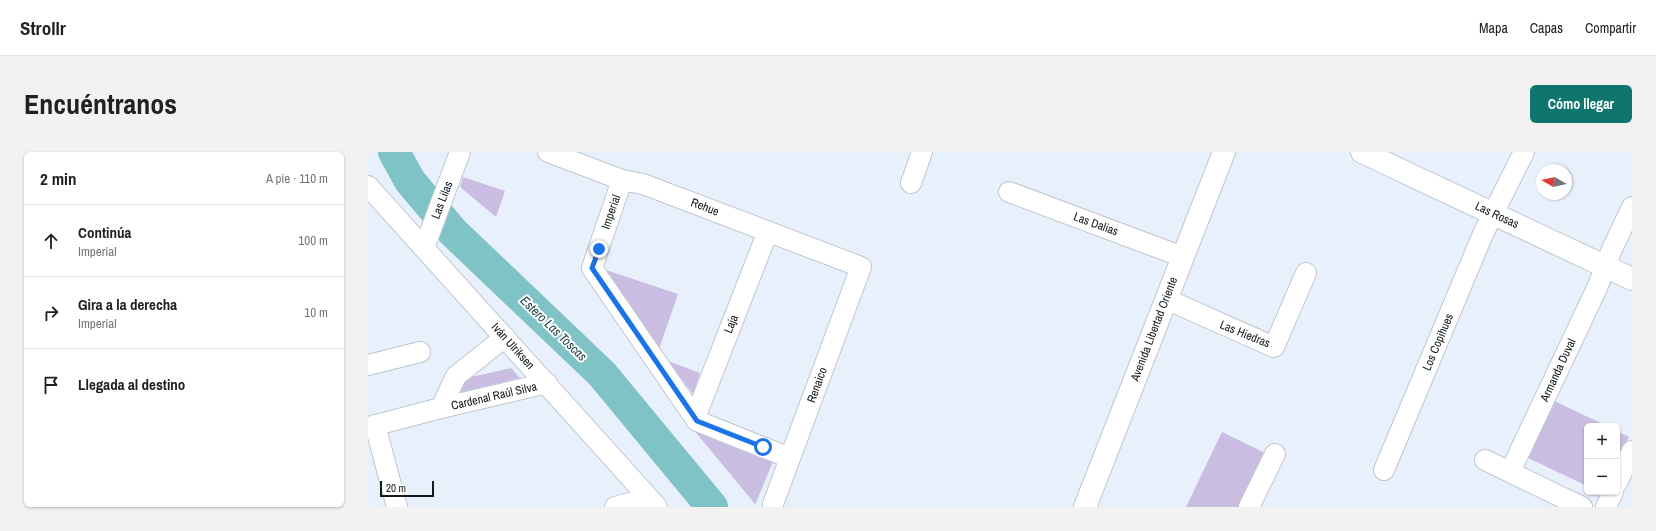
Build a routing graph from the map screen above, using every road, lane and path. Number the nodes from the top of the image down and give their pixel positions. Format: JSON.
{"nodes":[{"id":1,"x":460,"y":152,"type":"edge"},
{"id":2,"x":548,"y":152,"type":"edge"},
{"id":3,"x":922,"y":152,"type":"edge"},
{"id":4,"x":1224,"y":152,"type":"edge"},
{"id":5,"x":1524,"y":152,"type":"edge"},
{"id":6,"x":1375,"y":155,"type":"edge"},
{"id":7,"x":622,"y":180,"type":"junction"},
{"id":8,"x":911,"y":183,"type":"dead end"},
{"id":9,"x":368,"y":186,"type":"edge"},
{"id":10,"x":1009,"y":192,"type":"dead end"},
{"id":11,"x":1632,"y":207,"type":"edge"},
{"id":12,"x":1494,"y":214,"type":"junction"},
{"id":13,"x":768,"y":231,"type":"junction"},
{"id":14,"x":424,"y":248,"type":"junction"},
{"id":15,"x":1183,"y":257,"type":"junction"},
{"id":16,"x":861,"y":267,"type":"joint"},
{"id":17,"x":1605,"y":267,"type":"junction"},
{"id":18,"x":1306,"y":273,"type":"dead end"},
{"id":19,"x":1632,"y":279,"type":"edge"},
{"id":20,"x":1166,"y":299,"type":"junction"},
{"id":21,"x":505,"y":337,"type":"junction"},
{"id":22,"x":420,"y":352,"type":"dead end"},
{"id":23,"x":368,"y":365,"type":"edge"},
{"id":24,"x":547,"y":384,"type":"junction"},
{"id":25,"x":441,"y":408,"type":"junction"},
{"id":26,"x":695,"y":418,"type":"junction"},
{"id":27,"x":372,"y":426,"type":"edge"},
{"id":28,"x":1632,"y":451,"type":"edge"},
{"id":29,"x":1275,"y":454,"type":"dead end"},
{"id":30,"x":790,"y":458,"type":"junction"},
{"id":31,"x":1485,"y":460,"type":"dead end"},
{"id":32,"x":1384,"y":470,"type":"dead end"},
{"id":33,"x":1510,"y":472,"type":"junction"},
{"id":34,"x":1620,"y":477,"type":"edge"},
{"id":35,"x":1612,"y":495,"type":"edge"},
{"id":36,"x":652,"y":503,"type":"edge"},
{"id":37,"x":773,"y":504,"type":"dead end"},
{"id":38,"x":397,"y":507,"type":"edge"},
{"id":39,"x":615,"y":507,"type":"edge"},
{"id":40,"x":1085,"y":507,"type":"edge"},
{"id":41,"x":1249,"y":507,"type":"edge"},
{"id":42,"x":1582,"y":507,"type":"edge"},
{"id":43,"x":1606,"y":507,"type":"edge"}],
"edges":[{"from":1,"to":14,"type":"street","name":"Las Lilas"},
{"from":2,"to":7,"type":"street","name":"Rehue"},
{"from":3,"to":8,"type":"street"},
{"from":4,"to":15,"type":"main road","name":"Avenida Libertad Oriente"},
{"from":5,"to":12,"type":"street","name":"Los Copihues"},
{"from":6,"to":12,"type":"main road","name":"Las Rosas"},
{"from":7,"to":13,"type":"street","name":"Rehue"},
{"from":7,"to":26,"type":"street","name":"Imperial"},
{"from":9,"to":14,"type":"street","name":"Iván Ulriksen"},
{"from":10,"to":15,"type":"street","name":"Las Dalias"},
{"from":11,"to":17,"type":"street","name":"Armanda Duval"},
{"from":12,"to":17,"type":"main road","name":"Las Rosas"},
{"from":12,"to":32,"type":"street","name":"Los Copihues"},
{"from":13,"to":16,"type":"street","name":"Rehue"},
{"from":13,"to":26,"type":"street","name":"Laja"},
{"from":14,"to":21,"type":"street","name":"Iván Ulriksen"},
{"from":15,"to":20,"type":"main road","name":"Avenida Libertad Oriente"},
{"from":16,"to":30,"type":"street","name":"Renaico"},
{"from":17,"to":19,"type":"main road","name":"Las Rosas"},
{"from":17,"to":33,"type":"street","name":"Armanda Duval"},
{"from":18,"to":20,"type":"street","name":"Las Hiedras"},
{"from":20,"to":40,"type":"main road","name":"Avenida Libertad Oriente"},
{"from":21,"to":24,"type":"street","name":"Iván Ulriksen"},
{"from":21,"to":25,"type":"street","name":"Cardenal Raúl Silva"},
{"from":22,"to":23,"type":"street"},
{"from":24,"to":25,"type":"street","name":"Cardenal Raúl Silva"},
{"from":24,"to":36,"type":"street","name":"Iván Ulriksen"},
{"from":25,"to":27,"type":"street","name":"Cardenal Raúl Silva"},
{"from":26,"to":30,"type":"street","name":"Imperial"},
{"from":27,"to":38,"type":"street"},
{"from":28,"to":34,"type":"street"},
{"from":29,"to":41,"type":"street"},
{"from":30,"to":37,"type":"street","name":"Renaico"},
{"from":31,"to":33,"type":"street"},
{"from":33,"to":42,"type":"street"},
{"from":35,"to":43,"type":"street"},
{"from":36,"to":39,"type":"street"}]}
